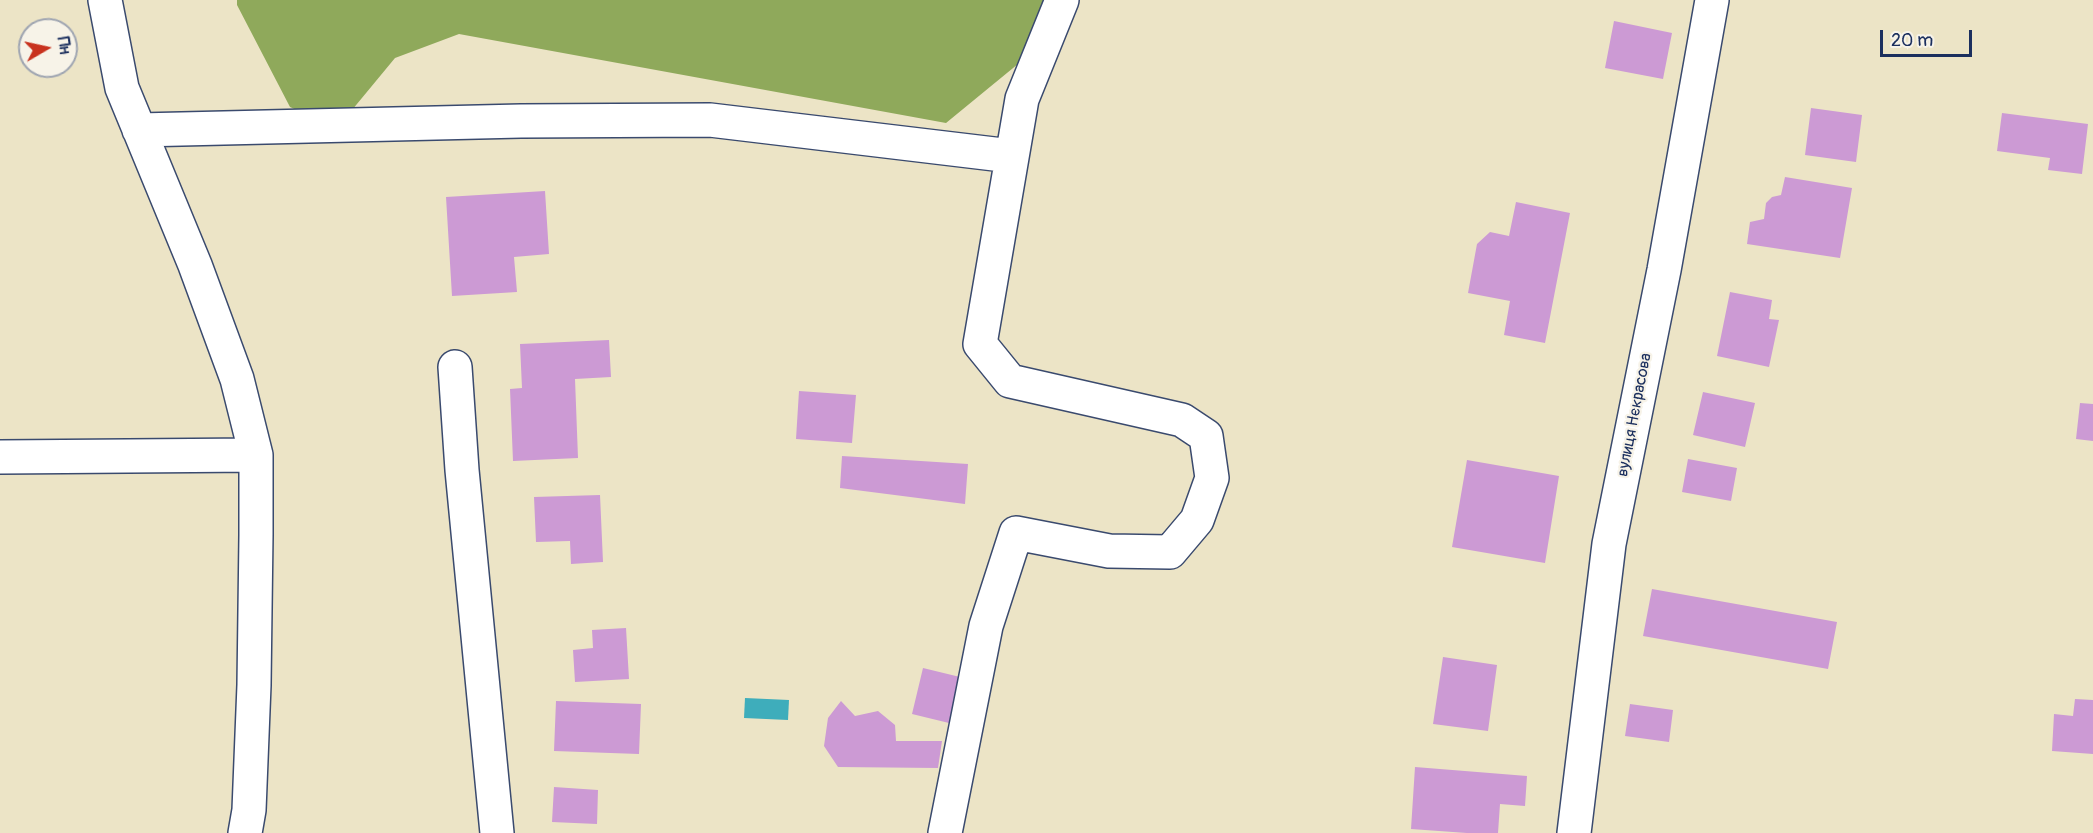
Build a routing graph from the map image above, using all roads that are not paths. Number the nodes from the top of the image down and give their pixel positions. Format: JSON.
{"nodes":[{"id":1,"x":105,"y":0,"type":"edge"},
{"id":2,"x":1062,"y":0,"type":"edge"},
{"id":3,"x":1712,"y":0,"type":"edge"},
{"id":4,"x":139,"y":130,"type":"junction"},
{"id":5,"x":1011,"y":156,"type":"junction"},
{"id":6,"x":455,"y":367,"type":"dead end"},
{"id":7,"x":255,"y":455,"type":"junction"},
{"id":8,"x":0,"y":457,"type":"edge"},
{"id":9,"x":245,"y":833,"type":"edge"},
{"id":10,"x":497,"y":833,"type":"edge"},
{"id":11,"x":945,"y":833,"type":"edge"},
{"id":12,"x":1574,"y":833,"type":"edge"}],
"edges":[{"from":1,"to":4,"type":"street"},
{"from":2,"to":5,"type":"street"},
{"from":3,"to":12,"type":"street","name":"вулиця Нєкрасова"},
{"from":4,"to":5,"type":"street"},
{"from":4,"to":7,"type":"street"},
{"from":5,"to":11,"type":"street"},
{"from":6,"to":10,"type":"street"},
{"from":7,"to":8,"type":"street"},
{"from":7,"to":9,"type":"street"}]}
